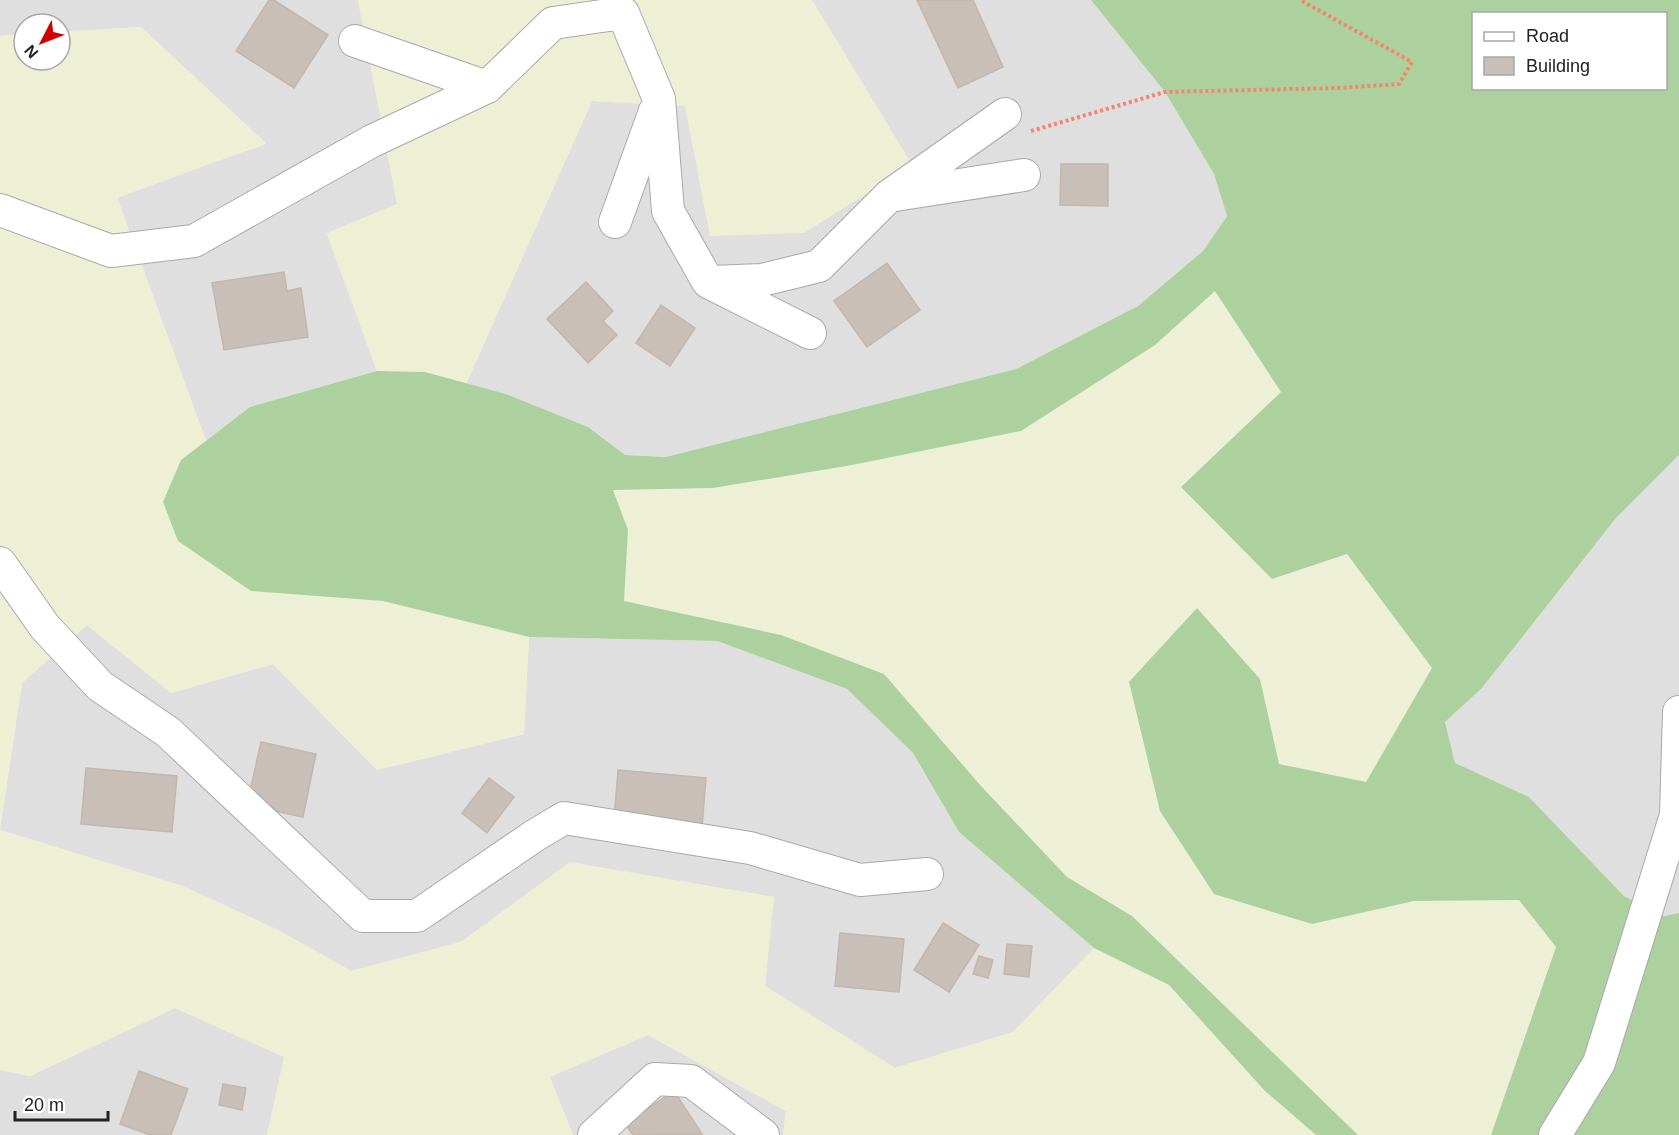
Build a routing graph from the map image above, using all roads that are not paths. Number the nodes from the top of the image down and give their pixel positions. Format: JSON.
{"nodes":[{"id":1,"x":355,"y":41,"type":"dead end"},
{"id":2,"x":487,"y":87,"type":"junction"},
{"id":3,"x":659,"y":99,"type":"junction"},
{"id":4,"x":1005,"y":114,"type":"road end"},
{"id":5,"x":1024,"y":175,"type":"dead end"},
{"id":6,"x":889,"y":196,"type":"junction"},
{"id":7,"x":6,"y":209,"type":"edge"},
{"id":8,"x":615,"y":222,"type":"dead end"},
{"id":9,"x":708,"y":282,"type":"junction"},
{"id":10,"x":810,"y":333,"type":"dead end"},
{"id":11,"x":0,"y":563,"type":"edge"},
{"id":12,"x":1679,"y":712,"type":"edge"},
{"id":13,"x":927,"y":874,"type":"dead end"},
{"id":14,"x":594,"y":1135,"type":"edge"},
{"id":15,"x":764,"y":1135,"type":"edge"},
{"id":16,"x":1555,"y":1135,"type":"edge"}],
"edges":[{"from":1,"to":2,"type":"street"},
{"from":2,"to":3,"type":"street"},
{"from":2,"to":7,"type":"street"},
{"from":3,"to":8,"type":"street"},
{"from":3,"to":9,"type":"street"},
{"from":4,"to":6,"type":"street"},
{"from":5,"to":6,"type":"street"},
{"from":6,"to":9,"type":"street"},
{"from":9,"to":10,"type":"street"},
{"from":11,"to":13,"type":"street"},
{"from":12,"to":16,"type":"street"},
{"from":14,"to":15,"type":"street"}]}
